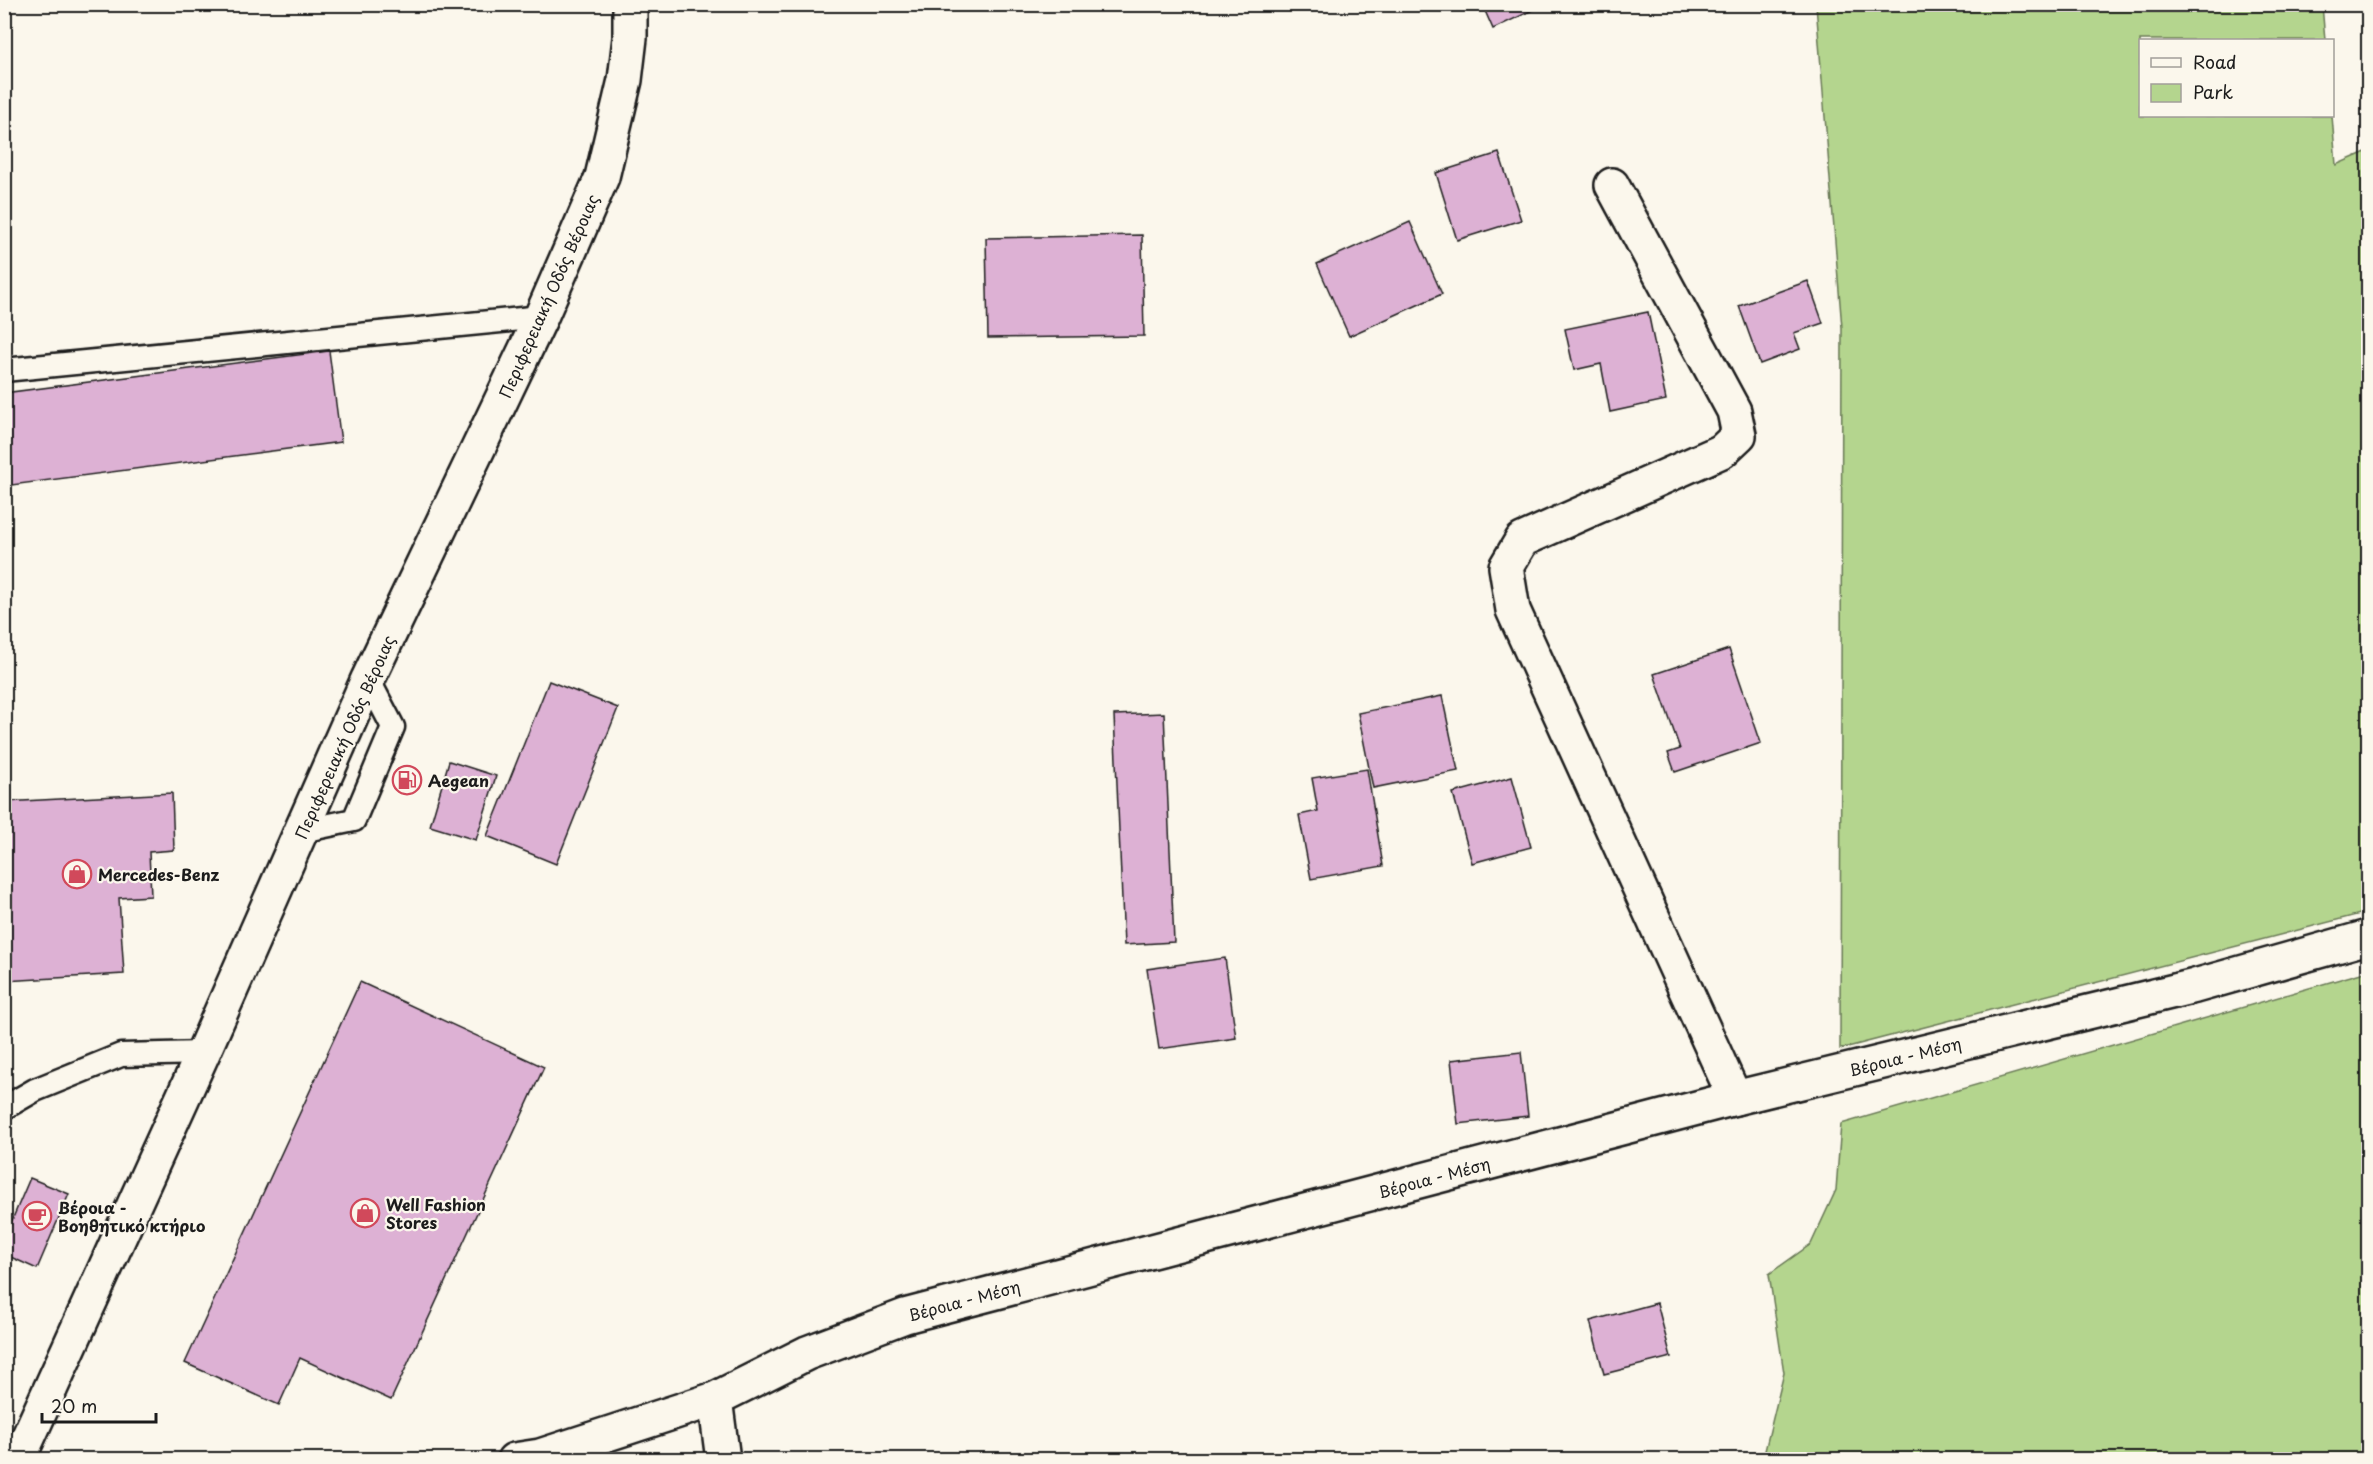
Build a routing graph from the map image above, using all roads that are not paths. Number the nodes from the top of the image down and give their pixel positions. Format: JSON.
{"nodes":[{"id":1,"x":630,"y":4,"type":"edge"},
{"id":2,"x":646,"y":4,"type":"edge"},
{"id":3,"x":630,"y":38,"type":"junction"},
{"id":4,"x":1612,"y":185,"type":"dead end"},
{"id":5,"x":541,"y":317,"type":"junction"},
{"id":6,"x":4,"y":369,"type":"edge"},
{"id":7,"x":368,"y":679,"type":"junction"},
{"id":8,"x":301,"y":831,"type":"junction"},
{"id":9,"x":2368,"y":937,"type":"edge"},
{"id":10,"x":203,"y":1053,"type":"junction"},
{"id":11,"x":1735,"y":1098,"type":"junction"},
{"id":12,"x":4,"y":1108,"type":"edge"},
{"id":13,"x":715,"y":1399,"type":"junction"},
{"id":14,"x":18,"y":1460,"type":"edge"},
{"id":15,"x":514,"y":1460,"type":"edge"},
{"id":16,"x":723,"y":1460,"type":"edge"}],
"edges":[{"from":1,"to":3,"type":"street","name":"Περιφερειακή Οδός Βέροιας"},
{"from":2,"to":3,"type":"street"},
{"from":3,"to":5,"type":"street","name":"Περιφερειακή Οδός Βέροιας"},
{"from":4,"to":11,"type":"street"},
{"from":5,"to":6,"type":"lane"},
{"from":5,"to":7,"type":"street","name":"Περιφερειακή Οδός Βέροιας"},
{"from":7,"to":8,"type":"street","name":"Περιφερειακή Οδός Βέροιας"},
{"from":7,"to":8,"type":"lane"},
{"from":8,"to":10,"type":"street","name":"Περιφερειακή Οδός Βέροιας"},
{"from":9,"to":11,"type":"street","name":"Βέροια - Μέση"},
{"from":10,"to":12,"type":"lane"},
{"from":10,"to":14,"type":"street","name":"Περιφερειακή Οδός Βέροιας"},
{"from":11,"to":13,"type":"street","name":"Βέροια - Μέση"},
{"from":13,"to":15,"type":"street","name":"Βέροια - Μέση"},
{"from":13,"to":16,"type":"street"}]}
